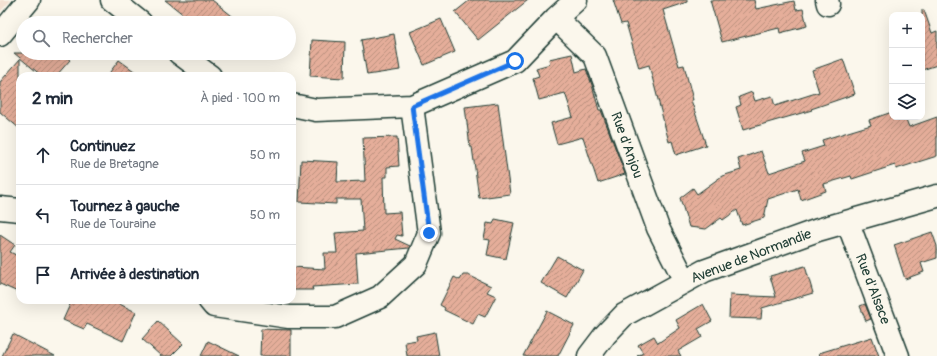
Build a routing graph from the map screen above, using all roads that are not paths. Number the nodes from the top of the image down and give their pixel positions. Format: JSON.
{"nodes":[{"id":1,"x":29,"y":0,"type":"edge"},
{"id":2,"x":112,"y":0,"type":"edge"},
{"id":3,"x":576,"y":0,"type":"edge"},
{"id":4,"x":132,"y":16,"type":"edge"},
{"id":5,"x":556,"y":18,"type":"junction"},
{"id":6,"x":0,"y":34,"type":"edge"},
{"id":7,"x":188,"y":60,"type":"edge"},
{"id":8,"x":205,"y":72,"type":"edge"},
{"id":9,"x":296,"y":106,"type":"edge"},
{"id":10,"x":412,"y":106,"type":"junction"},
{"id":11,"x":937,"y":196,"type":"edge"},
{"id":12,"x":0,"y":208,"type":"edge"},
{"id":13,"x":16,"y":210,"type":"edge"},
{"id":14,"x":848,"y":223,"type":"junction"},
{"id":15,"x":685,"y":281,"type":"junction"},
{"id":16,"x":212,"y":304,"type":"edge"},
{"id":17,"x":589,"y":356,"type":"edge"},
{"id":18,"x":898,"y":356,"type":"edge"}],
"edges":[{"from":1,"to":6,"type":"street"},
{"from":2,"to":4,"type":"street"},
{"from":3,"to":5,"type":"street"},
{"from":5,"to":10,"type":"street"},
{"from":5,"to":15,"type":"street","name":"Rue d'Anjou"},
{"from":7,"to":8,"type":"street"},
{"from":9,"to":10,"type":"street"},
{"from":10,"to":16,"type":"street"},
{"from":11,"to":14,"type":"street","name":"Avenue de Normandie"},
{"from":12,"to":13,"type":"street"},
{"from":14,"to":15,"type":"street","name":"Avenue de Normandie"},
{"from":14,"to":18,"type":"street","name":"Rue d'Alsace"},
{"from":15,"to":17,"type":"street","name":"Avenue de Normandie"}]}
